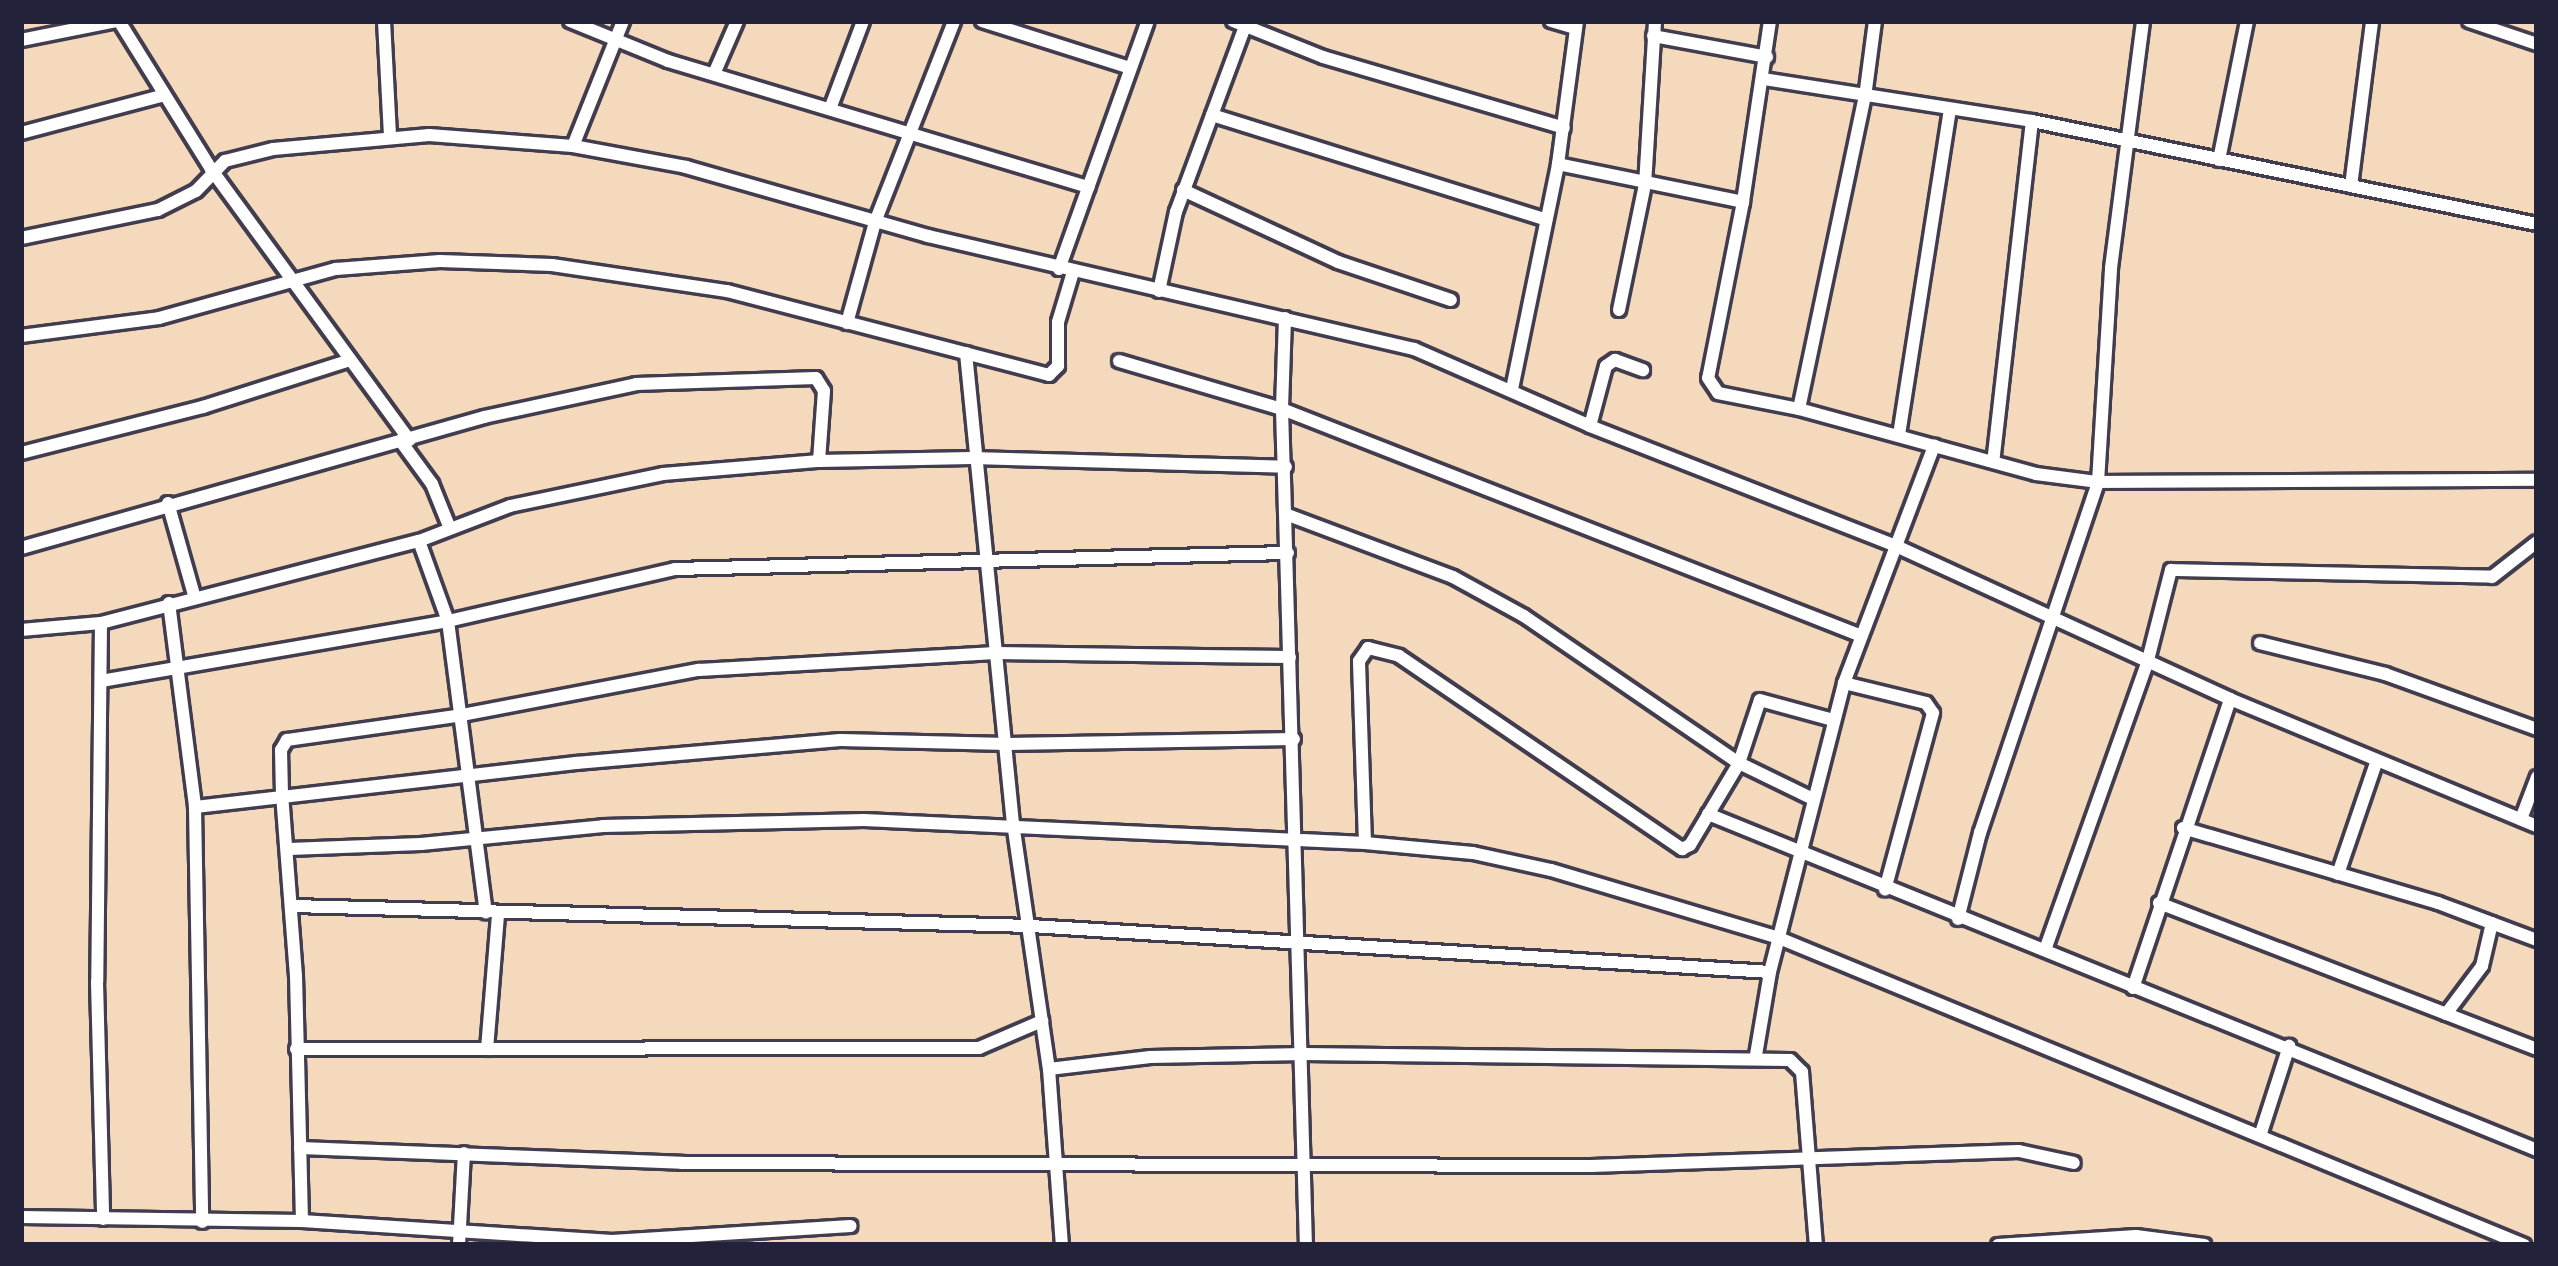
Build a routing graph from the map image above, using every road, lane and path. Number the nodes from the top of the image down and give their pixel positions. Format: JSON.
{"nodes":[{"id":1,"x":117,"y":21,"type":"edge"},
{"id":2,"x":384,"y":21,"type":"edge"},
{"id":3,"x":570,"y":21,"type":"edge"},
{"id":4,"x":623,"y":21,"type":"edge"},
{"id":5,"x":737,"y":21,"type":"edge"},
{"id":6,"x":863,"y":21,"type":"edge"},
{"id":7,"x":954,"y":21,"type":"edge"},
{"id":8,"x":982,"y":21,"type":"edge"},
{"id":9,"x":1148,"y":21,"type":"edge"},
{"id":10,"x":1551,"y":21,"type":"edge"},
{"id":11,"x":1771,"y":21,"type":"edge"},
{"id":12,"x":1875,"y":21,"type":"edge"},
{"id":13,"x":2143,"y":21,"type":"edge"},
{"id":14,"x":2247,"y":21,"type":"edge"},
{"id":15,"x":2372,"y":21,"type":"edge"},
{"id":16,"x":2469,"y":21,"type":"edge"},
{"id":17,"x":1239,"y":23,"type":"edge"},
{"id":18,"x":1576,"y":25,"type":"edge"},
{"id":19,"x":1654,"y":28,"type":"edge"},
{"id":20,"x":21,"y":40,"type":"edge"},
{"id":21,"x":615,"y":41,"type":"junction"},
{"id":22,"x":2537,"y":44,"type":"edge"},
{"id":23,"x":1767,"y":57,"type":"junction"},
{"id":24,"x":1130,"y":68,"type":"junction"},
{"id":25,"x":715,"y":74,"type":"junction"},
{"id":26,"x":1765,"y":79,"type":"junction"},
{"id":27,"x":161,"y":96,"type":"junction"},
{"id":28,"x":1865,"y":97,"type":"junction"},
{"id":29,"x":830,"y":109,"type":"junction"},
{"id":30,"x":1950,"y":111,"type":"junction"},
{"id":31,"x":1212,"y":115,"type":"junction"},
{"id":32,"x":2032,"y":121,"type":"junction"},
{"id":33,"x":1564,"y":128,"type":"junction"},
{"id":34,"x":912,"y":133,"type":"junction"},
{"id":35,"x":21,"y":134,"type":"edge"},
{"id":36,"x":390,"y":136,"type":"junction"},
{"id":37,"x":2129,"y":141,"type":"junction"},
{"id":38,"x":573,"y":146,"type":"junction"},
{"id":39,"x":2219,"y":160,"type":"junction"},
{"id":40,"x":1558,"y":164,"type":"junction"},
{"id":41,"x":212,"y":169,"type":"junction"},
{"id":42,"x":1645,"y":185,"type":"junction"},
{"id":43,"x":2351,"y":186,"type":"junction"},
{"id":44,"x":1089,"y":187,"type":"junction"},
{"id":45,"x":1183,"y":190,"type":"junction"},
{"id":46,"x":1743,"y":202,"type":"junction"},
{"id":47,"x":1544,"y":219,"type":"junction"},
{"id":48,"x":875,"y":222,"type":"junction"},
{"id":49,"x":2537,"y":224,"type":"edge"},
{"id":50,"x":21,"y":238,"type":"edge"},
{"id":51,"x":1066,"y":270,"type":"junction"},
{"id":52,"x":292,"y":282,"type":"junction"},
{"id":53,"x":1159,"y":291,"type":"junction"},
{"id":54,"x":1451,"y":300,"type":"dead end"},
{"id":55,"x":1618,"y":310,"type":"dead end"},
{"id":56,"x":1285,"y":318,"type":"junction"},
{"id":57,"x":847,"y":323,"type":"junction"},
{"id":58,"x":21,"y":336,"type":"edge"},
{"id":59,"x":966,"y":353,"type":"junction"},
{"id":60,"x":350,"y":360,"type":"junction"},
{"id":61,"x":1119,"y":361,"type":"dead end"},
{"id":62,"x":1643,"y":370,"type":"dead end"},
{"id":63,"x":1512,"y":388,"type":"junction"},
{"id":64,"x":1282,"y":409,"type":"junction"},
{"id":65,"x":1799,"y":409,"type":"junction"},
{"id":66,"x":1590,"y":426,"type":"junction"},
{"id":67,"x":1898,"y":435,"type":"junction"},
{"id":68,"x":406,"y":441,"type":"junction"},
{"id":69,"x":1934,"y":446,"type":"junction"},
{"id":70,"x":21,"y":453,"type":"edge"},
{"id":71,"x":972,"y":458,"type":"junction"},
{"id":72,"x":819,"y":460,"type":"junction"},
{"id":73,"x":1993,"y":461,"type":"junction"},
{"id":74,"x":1286,"y":466,"type":"junction"},
{"id":75,"x":2537,"y":480,"type":"edge"},
{"id":76,"x":2098,"y":482,"type":"junction"},
{"id":77,"x":168,"y":503,"type":"junction"},
{"id":78,"x":1288,"y":515,"type":"junction"},
{"id":79,"x":449,"y":526,"type":"junction"},
{"id":80,"x":419,"y":541,"type":"junction"},
{"id":81,"x":2537,"y":542,"type":"edge"},
{"id":82,"x":1896,"y":546,"type":"junction"},
{"id":83,"x":21,"y":548,"type":"edge"},
{"id":84,"x":1288,"y":553,"type":"junction"},
{"id":85,"x":984,"y":559,"type":"junction"},
{"id":86,"x":194,"y":595,"type":"junction"},
{"id":87,"x":169,"y":603,"type":"junction"},
{"id":88,"x":2053,"y":619,"type":"junction"},
{"id":89,"x":448,"y":621,"type":"junction"},
{"id":90,"x":101,"y":623,"type":"junction"},
{"id":91,"x":21,"y":630,"type":"edge"},
{"id":92,"x":1858,"y":635,"type":"junction"},
{"id":93,"x":2260,"y":643,"type":"dead end"},
{"id":94,"x":996,"y":652,"type":"junction"},
{"id":95,"x":1290,"y":657,"type":"junction"},
{"id":96,"x":2148,"y":660,"type":"junction"},
{"id":97,"x":180,"y":671,"type":"junction"},
{"id":98,"x":101,"y":681,"type":"junction"},
{"id":99,"x":1844,"y":683,"type":"junction"},
{"id":100,"x":2230,"y":699,"type":"junction"},
{"id":101,"x":462,"y":715,"type":"junction"},
{"id":102,"x":1833,"y":719,"type":"junction"},
{"id":103,"x":2537,"y":729,"type":"edge"},
{"id":104,"x":1294,"y":739,"type":"junction"},
{"id":105,"x":1007,"y":744,"type":"junction"},
{"id":106,"x":2377,"y":760,"type":"junction"},
{"id":107,"x":1739,"y":763,"type":"junction"},
{"id":108,"x":2537,"y":776,"type":"edge"},
{"id":109,"x":469,"y":778,"type":"junction"},
{"id":110,"x":282,"y":794,"type":"junction"},
{"id":111,"x":1811,"y":798,"type":"junction"},
{"id":112,"x":195,"y":807,"type":"junction"},
{"id":113,"x":1708,"y":814,"type":"junction"},
{"id":114,"x":2521,"y":819,"type":"junction"},
{"id":115,"x":1013,"y":824,"type":"junction"},
{"id":116,"x":2537,"y":826,"type":"edge"},
{"id":117,"x":2183,"y":828,"type":"junction"},
{"id":118,"x":478,"y":839,"type":"junction"},
{"id":119,"x":1295,"y":839,"type":"junction"},
{"id":120,"x":1365,"y":843,"type":"junction"},
{"id":121,"x":289,"y":849,"type":"junction"},
{"id":122,"x":1798,"y":851,"type":"junction"},
{"id":123,"x":2338,"y":874,"type":"junction"},
{"id":124,"x":1885,"y":890,"type":"junction"},
{"id":125,"x":2159,"y":903,"type":"junction"},
{"id":126,"x":292,"y":907,"type":"junction"},
{"id":127,"x":492,"y":913,"type":"junction"},
{"id":128,"x":1958,"y":919,"type":"junction"},
{"id":129,"x":2492,"y":923,"type":"junction"},
{"id":130,"x":1031,"y":926,"type":"junction"},
{"id":131,"x":1779,"y":938,"type":"junction"},
{"id":132,"x":2537,"y":940,"type":"edge"},
{"id":133,"x":1295,"y":943,"type":"junction"},
{"id":134,"x":2045,"y":950,"type":"junction"},
{"id":135,"x":1770,"y":971,"type":"junction"},
{"id":136,"x":2134,"y":988,"type":"junction"},
{"id":137,"x":2446,"y":1014,"type":"junction"},
{"id":138,"x":1042,"y":1021,"type":"junction"},
{"id":139,"x":2289,"y":1046,"type":"junction"},
{"id":140,"x":296,"y":1049,"type":"junction"},
{"id":141,"x":487,"y":1049,"type":"junction"},
{"id":142,"x":2537,"y":1049,"type":"edge"},
{"id":143,"x":1304,"y":1054,"type":"junction"},
{"id":144,"x":1756,"y":1055,"type":"junction"},
{"id":145,"x":1048,"y":1069,"type":"junction"},
{"id":146,"x":2260,"y":1136,"type":"junction"},
{"id":147,"x":300,"y":1148,"type":"junction"},
{"id":148,"x":2537,"y":1150,"type":"edge"},
{"id":149,"x":464,"y":1153,"type":"junction"},
{"id":150,"x":1808,"y":1156,"type":"junction"},
{"id":151,"x":2074,"y":1163,"type":"dead end"},
{"id":152,"x":1052,"y":1164,"type":"junction"},
{"id":153,"x":1302,"y":1166,"type":"junction"},
{"id":154,"x":21,"y":1217,"type":"edge"},
{"id":155,"x":103,"y":1220,"type":"junction"},
{"id":156,"x":302,"y":1221,"type":"junction"},
{"id":157,"x":202,"y":1222,"type":"junction"},
{"id":158,"x":851,"y":1226,"type":"dead end"},
{"id":159,"x":462,"y":1228,"type":"junction"},
{"id":160,"x":459,"y":1245,"type":"edge"},
{"id":161,"x":1062,"y":1245,"type":"edge"},
{"id":162,"x":1306,"y":1245,"type":"edge"},
{"id":163,"x":1816,"y":1245,"type":"edge"},
{"id":164,"x":1998,"y":1245,"type":"edge"},
{"id":165,"x":2204,"y":1245,"type":"edge"},
{"id":166,"x":2524,"y":1245,"type":"edge"}],
"edges":[{"from":1,"to":20,"type":"street"},
{"from":1,"to":27,"type":"street"},
{"from":2,"to":36,"type":"street"},
{"from":3,"to":21,"type":"street"},
{"from":4,"to":21,"type":"street"},
{"from":5,"to":25,"type":"street"},
{"from":6,"to":29,"type":"street"},
{"from":7,"to":34,"type":"street"},
{"from":8,"to":24,"type":"street"},
{"from":9,"to":24,"type":"street"},
{"from":10,"to":18,"type":"street"},
{"from":11,"to":23,"type":"street"},
{"from":12,"to":28,"type":"street"},
{"from":13,"to":37,"type":"street"},
{"from":14,"to":39,"type":"street"},
{"from":15,"to":43,"type":"street"},
{"from":16,"to":22,"type":"street"},
{"from":17,"to":31,"type":"street"},
{"from":17,"to":33,"type":"street"},
{"from":18,"to":33,"type":"street"},
{"from":19,"to":23,"type":"street"},
{"from":19,"to":42,"type":"street"},
{"from":21,"to":25,"type":"street"},
{"from":21,"to":38,"type":"street"},
{"from":23,"to":26,"type":"street"},
{"from":24,"to":44,"type":"street"},
{"from":25,"to":29,"type":"street"},
{"from":26,"to":28,"type":"street"},
{"from":26,"to":46,"type":"street"},
{"from":27,"to":35,"type":"street"},
{"from":27,"to":41,"type":"street"},
{"from":28,"to":30,"type":"street"},
{"from":28,"to":65,"type":"street"},
{"from":29,"to":34,"type":"street"},
{"from":30,"to":32,"type":"street"},
{"from":30,"to":67,"type":"street"},
{"from":31,"to":45,"type":"street"},
{"from":31,"to":47,"type":"street"},
{"from":32,"to":37,"type":"street"},
{"from":32,"to":73,"type":"street"},
{"from":33,"to":40,"type":"street"},
{"from":34,"to":44,"type":"street"},
{"from":34,"to":48,"type":"street"},
{"from":36,"to":38,"type":"street"},
{"from":36,"to":41,"type":"street"},
{"from":37,"to":39,"type":"street"},
{"from":37,"to":76,"type":"street"},
{"from":38,"to":48,"type":"street"},
{"from":39,"to":43,"type":"street"},
{"from":40,"to":42,"type":"street"},
{"from":40,"to":47,"type":"street"},
{"from":41,"to":50,"type":"street"},
{"from":41,"to":52,"type":"street"},
{"from":42,"to":46,"type":"street"},
{"from":42,"to":55,"type":"street"},
{"from":43,"to":49,"type":"street"},
{"from":44,"to":51,"type":"street"},
{"from":45,"to":53,"type":"street"},
{"from":45,"to":54,"type":"street"},
{"from":46,"to":65,"type":"street"},
{"from":47,"to":63,"type":"street"},
{"from":48,"to":51,"type":"street"},
{"from":48,"to":57,"type":"street"},
{"from":51,"to":53,"type":"street"},
{"from":51,"to":59,"type":"street"},
{"from":52,"to":57,"type":"street"},
{"from":52,"to":58,"type":"street"},
{"from":52,"to":60,"type":"street"},
{"from":53,"to":56,"type":"street"},
{"from":56,"to":63,"type":"street"},
{"from":56,"to":64,"type":"street"},
{"from":57,"to":59,"type":"street"},
{"from":59,"to":71,"type":"street"},
{"from":60,"to":68,"type":"street"},
{"from":60,"to":70,"type":"street"},
{"from":61,"to":64,"type":"street"},
{"from":62,"to":66,"type":"street"},
{"from":63,"to":66,"type":"street"},
{"from":64,"to":74,"type":"street"},
{"from":64,"to":92,"type":"street"},
{"from":65,"to":67,"type":"street"},
{"from":66,"to":82,"type":"street"},
{"from":67,"to":69,"type":"street"},
{"from":68,"to":72,"type":"street"},
{"from":68,"to":77,"type":"street"},
{"from":68,"to":79,"type":"street"},
{"from":69,"to":73,"type":"street"},
{"from":69,"to":82,"type":"street"},
{"from":71,"to":72,"type":"street"},
{"from":71,"to":74,"type":"street"},
{"from":71,"to":85,"type":"street"},
{"from":72,"to":79,"type":"street"},
{"from":73,"to":76,"type":"street"},
{"from":74,"to":78,"type":"street"},
{"from":75,"to":76,"type":"street"},
{"from":76,"to":88,"type":"street"},
{"from":77,"to":83,"type":"street"},
{"from":77,"to":86,"type":"street"},
{"from":78,"to":84,"type":"street"},
{"from":78,"to":107,"type":"street"},
{"from":79,"to":80,"type":"street"},
{"from":80,"to":86,"type":"street"},
{"from":80,"to":89,"type":"street"},
{"from":81,"to":96,"type":"street"},
{"from":82,"to":88,"type":"street"},
{"from":82,"to":92,"type":"street"},
{"from":84,"to":85,"type":"street"},
{"from":84,"to":95,"type":"street"},
{"from":85,"to":89,"type":"street"},
{"from":85,"to":94,"type":"street"},
{"from":86,"to":87,"type":"street"},
{"from":87,"to":90,"type":"street"},
{"from":87,"to":97,"type":"street"},
{"from":88,"to":96,"type":"street"},
{"from":88,"to":128,"type":"street"},
{"from":89,"to":97,"type":"street"},
{"from":89,"to":101,"type":"street"},
{"from":90,"to":91,"type":"street"},
{"from":90,"to":98,"type":"street"},
{"from":92,"to":99,"type":"street"},
{"from":93,"to":103,"type":"street"},
{"from":94,"to":95,"type":"street"},
{"from":94,"to":101,"type":"street"},
{"from":94,"to":105,"type":"street"},
{"from":95,"to":104,"type":"street"},
{"from":96,"to":100,"type":"street"},
{"from":96,"to":134,"type":"street"},
{"from":97,"to":98,"type":"street"},
{"from":97,"to":112,"type":"street"},
{"from":98,"to":155,"type":"street"},
{"from":99,"to":102,"type":"street"},
{"from":99,"to":124,"type":"street"},
{"from":100,"to":106,"type":"street"},
{"from":100,"to":117,"type":"street"},
{"from":101,"to":109,"type":"street"},
{"from":101,"to":110,"type":"street"},
{"from":102,"to":107,"type":"street"},
{"from":102,"to":111,"type":"street"},
{"from":104,"to":105,"type":"street"},
{"from":104,"to":119,"type":"street"},
{"from":105,"to":109,"type":"street"},
{"from":105,"to":115,"type":"street"},
{"from":106,"to":114,"type":"street"},
{"from":106,"to":123,"type":"street"},
{"from":107,"to":111,"type":"street"},
{"from":107,"to":113,"type":"street"},
{"from":108,"to":114,"type":"street"},
{"from":109,"to":110,"type":"street"},
{"from":109,"to":118,"type":"street"},
{"from":110,"to":112,"type":"street"},
{"from":110,"to":121,"type":"street"},
{"from":111,"to":122,"type":"street"},
{"from":112,"to":157,"type":"street"},
{"from":113,"to":120,"type":"street"},
{"from":113,"to":122,"type":"street"},
{"from":114,"to":116,"type":"street"},
{"from":115,"to":118,"type":"street"},
{"from":115,"to":119,"type":"street"},
{"from":115,"to":130,"type":"street"},
{"from":117,"to":123,"type":"street"},
{"from":117,"to":125,"type":"street"},
{"from":118,"to":121,"type":"street"},
{"from":118,"to":127,"type":"street"},
{"from":119,"to":120,"type":"street"},
{"from":119,"to":133,"type":"street"},
{"from":120,"to":131,"type":"street"},
{"from":121,"to":126,"type":"street"},
{"from":122,"to":124,"type":"street"},
{"from":122,"to":131,"type":"street"},
{"from":123,"to":129,"type":"street"},
{"from":124,"to":128,"type":"street"},
{"from":125,"to":136,"type":"street"},
{"from":125,"to":137,"type":"street"},
{"from":126,"to":127,"type":"street"},
{"from":126,"to":140,"type":"street"},
{"from":127,"to":130,"type":"street"},
{"from":127,"to":141,"type":"street"},
{"from":128,"to":134,"type":"street"},
{"from":129,"to":132,"type":"street"},
{"from":129,"to":137,"type":"street"},
{"from":130,"to":133,"type":"street"},
{"from":130,"to":138,"type":"street"},
{"from":131,"to":135,"type":"street"},
{"from":131,"to":146,"type":"street"},
{"from":133,"to":135,"type":"street"},
{"from":133,"to":143,"type":"street"},
{"from":134,"to":136,"type":"street"},
{"from":135,"to":144,"type":"street"},
{"from":136,"to":139,"type":"street"},
{"from":137,"to":142,"type":"street"},
{"from":138,"to":141,"type":"street"},
{"from":138,"to":145,"type":"street"},
{"from":139,"to":146,"type":"street"},
{"from":139,"to":148,"type":"street"},
{"from":140,"to":141,"type":"street"},
{"from":140,"to":147,"type":"street"},
{"from":143,"to":144,"type":"street"},
{"from":143,"to":145,"type":"street"},
{"from":143,"to":153,"type":"street"},
{"from":144,"to":150,"type":"street"},
{"from":145,"to":152,"type":"street"},
{"from":146,"to":166,"type":"street"},
{"from":147,"to":149,"type":"street"},
{"from":147,"to":156,"type":"street"},
{"from":149,"to":152,"type":"street"},
{"from":149,"to":159,"type":"street"},
{"from":150,"to":151,"type":"street"},
{"from":150,"to":153,"type":"street"},
{"from":150,"to":163,"type":"street"},
{"from":152,"to":153,"type":"street"},
{"from":152,"to":161,"type":"street"},
{"from":153,"to":162,"type":"street"},
{"from":154,"to":155,"type":"street"},
{"from":155,"to":157,"type":"street"},
{"from":156,"to":157,"type":"street"},
{"from":156,"to":159,"type":"street"},
{"from":158,"to":159,"type":"street"},
{"from":159,"to":160,"type":"street"},
{"from":164,"to":165,"type":"street"}]}
